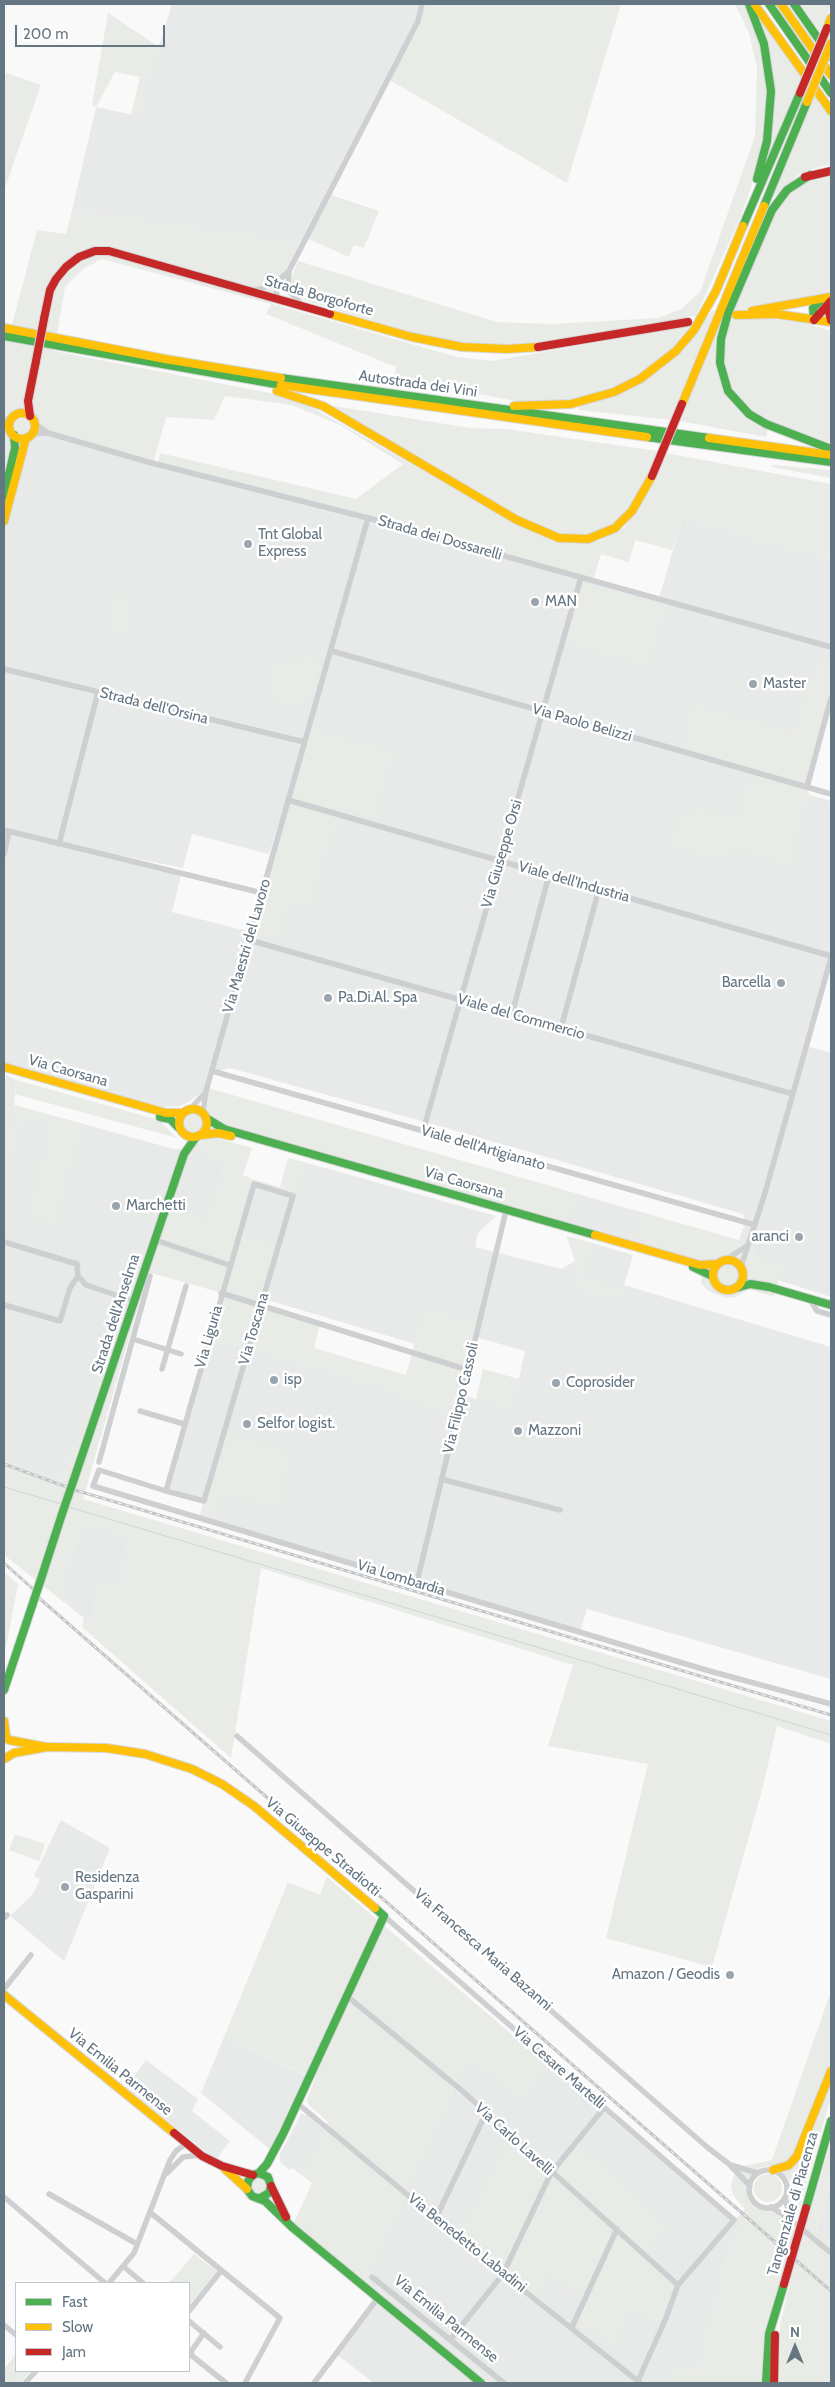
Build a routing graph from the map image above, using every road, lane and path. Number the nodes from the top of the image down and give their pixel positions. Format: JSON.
{"nodes":[{"id":1,"x":422,"y":4,"type":"edge"},
{"id":2,"x":749,"y":4,"type":"edge"},
{"id":3,"x":754,"y":4,"type":"edge"},
{"id":4,"x":769,"y":4,"type":"edge"},
{"id":5,"x":781,"y":4,"type":"edge"},
{"id":6,"x":794,"y":4,"type":"edge"},
{"id":7,"x":831,"y":18,"type":"edge"},
{"id":8,"x":831,"y":43,"type":"edge"},
{"id":9,"x":831,"y":57,"type":"edge"},
{"id":10,"x":831,"y":75,"type":"edge"},
{"id":11,"x":831,"y":93,"type":"edge"},
{"id":12,"x":831,"y":111,"type":"edge"},
{"id":13,"x":831,"y":171,"type":"edge"},
{"id":14,"x":810,"y":175,"type":"junction"},
{"id":15,"x":288,"y":271,"type":"junction"},
{"id":16,"x":276,"y":283,"type":"junction"},
{"id":17,"x":288,"y":290,"type":"junction"},
{"id":18,"x":716,"y":290,"type":"junction"},
{"id":19,"x":251,"y":292,"type":"junction"},
{"id":20,"x":726,"y":293,"type":"junction"},
{"id":21,"x":278,"y":299,"type":"junction"},
{"id":22,"x":830,"y":299,"type":"edge"},
{"id":23,"x":303,"y":306,"type":"junction"},
{"id":24,"x":831,"y":306,"type":"edge"},
{"id":25,"x":814,"y":320,"type":"junction"},
{"id":26,"x":831,"y":321,"type":"edge"},
{"id":27,"x":688,"y":322,"type":"dead end"},
{"id":28,"x":4,"y":328,"type":"edge"},
{"id":29,"x":831,"y":328,"type":"edge"},
{"id":30,"x":4,"y":336,"type":"edge"},
{"id":31,"x":172,"y":367,"type":"junction"},
{"id":32,"x":420,"y":399,"type":"junction"},
{"id":33,"x":28,"y":401,"type":"junction"},
{"id":34,"x":16,"y":415,"type":"junction"},
{"id":35,"x":30,"y":416,"type":"junction"},
{"id":36,"x":4,"y":420,"type":"edge"},
{"id":37,"x":34,"y":423,"type":"junction"},
{"id":38,"x":9,"y":430,"type":"edge"},
{"id":39,"x":48,"y":433,"type":"junction"},
{"id":40,"x":29,"y":436,"type":"junction"},
{"id":41,"x":831,"y":449,"type":"edge"},
{"id":42,"x":831,"y":455,"type":"edge"},
{"id":43,"x":831,"y":462,"type":"edge"},
{"id":44,"x":4,"y":496,"type":"edge"},
{"id":45,"x":368,"y":518,"type":"junction"},
{"id":46,"x":4,"y":521,"type":"edge"},
{"id":47,"x":581,"y":578,"type":"junction"},
{"id":48,"x":831,"y":647,"type":"edge"},
{"id":49,"x":332,"y":652,"type":"junction"},
{"id":50,"x":4,"y":669,"type":"edge"},
{"id":51,"x":98,"y":692,"type":"junction"},
{"id":52,"x":831,"y":698,"type":"edge"},
{"id":53,"x":544,"y":712,"type":"junction"},
{"id":54,"x":304,"y":742,"type":"junction"},
{"id":55,"x":807,"y":787,"type":"junction"},
{"id":56,"x":831,"y":794,"type":"edge"},
{"id":57,"x":288,"y":800,"type":"junction"},
{"id":58,"x":6,"y":831,"type":"edge"},
{"id":59,"x":59,"y":844,"type":"junction"},
{"id":60,"x":4,"y":854,"type":"edge"},
{"id":61,"x":500,"y":861,"type":"junction"},
{"id":62,"x":549,"y":875,"type":"junction"},
{"id":63,"x":599,"y":889,"type":"junction"},
{"id":64,"x":262,"y":893,"type":"junction"},
{"id":65,"x":249,"y":940,"type":"junction"},
{"id":66,"x":831,"y":957,"type":"edge"},
{"id":67,"x":461,"y":1000,"type":"junction"},
{"id":68,"x":512,"y":1014,"type":"junction"},
{"id":69,"x":561,"y":1028,"type":"junction"},
{"id":70,"x":4,"y":1067,"type":"edge"},
{"id":71,"x":212,"y":1071,"type":"junction"},
{"id":72,"x":4,"y":1072,"type":"edge"},
{"id":73,"x":206,"y":1091,"type":"junction"},
{"id":74,"x":793,"y":1094,"type":"junction"},
{"id":75,"x":186,"y":1111,"type":"junction"},
{"id":76,"x":205,"y":1116,"type":"junction"},
{"id":77,"x":181,"y":1131,"type":"junction"},
{"id":78,"x":423,"y":1131,"type":"junction"},
{"id":79,"x":199,"y":1136,"type":"junction"},
{"id":80,"x":184,"y":1154,"type":"junction"},
{"id":81,"x":254,"y":1184,"type":"joint"},
{"id":82,"x":504,"y":1215,"type":"junction"},
{"id":83,"x":755,"y":1225,"type":"junction"},
{"id":84,"x":155,"y":1240,"type":"junction"},
{"id":85,"x":4,"y":1242,"type":"edge"},
{"id":86,"x":749,"y":1245,"type":"junction"},
{"id":87,"x":725,"y":1260,"type":"junction"},
{"id":88,"x":717,"y":1264,"type":"junction"},
{"id":89,"x":229,"y":1265,"type":"junction"},
{"id":90,"x":742,"y":1269,"type":"junction"},
{"id":91,"x":78,"y":1276,"type":"junction"},
{"id":92,"x":150,"y":1276,"type":"dead end"},
{"id":93,"x":712,"y":1276,"type":"junction"},
{"id":94,"x":186,"y":1286,"type":"dead end"},
{"id":95,"x":769,"y":1287,"type":"junction"},
{"id":96,"x":736,"y":1288,"type":"junction"},
{"id":97,"x":221,"y":1293,"type":"junction"},
{"id":98,"x":809,"y":1298,"type":"junction"},
{"id":99,"x":134,"y":1300,"type":"junction"},
{"id":100,"x":4,"y":1304,"type":"edge"},
{"id":101,"x":831,"y":1304,"type":"edge"},
{"id":102,"x":261,"y":1305,"type":"junction"},
{"id":103,"x":831,"y":1315,"type":"edge"},
{"id":104,"x":133,"y":1339,"type":"junction"},
{"id":105,"x":168,"y":1350,"type":"junction"},
{"id":106,"x":182,"y":1354,"type":"dead end"},
{"id":107,"x":162,"y":1369,"type":"dead end"},
{"id":108,"x":468,"y":1370,"type":"junction"},
{"id":109,"x":140,"y":1412,"type":"dead end"},
{"id":110,"x":184,"y":1424,"type":"junction"},
{"id":111,"x":99,"y":1462,"type":"dead end"},
{"id":112,"x":441,"y":1479,"type":"junction"},
{"id":113,"x":166,"y":1490,"type":"junction"},
{"id":114,"x":204,"y":1501,"type":"joint"},
{"id":115,"x":560,"y":1510,"type":"dead end"},
{"id":116,"x":416,"y":1582,"type":"junction"},
{"id":117,"x":4,"y":1690,"type":"edge"},
{"id":118,"x":831,"y":1704,"type":"edge"},
{"id":119,"x":4,"y":1721,"type":"edge"},
{"id":120,"x":237,"y":1736,"type":"dead end"},
{"id":121,"x":6,"y":1737,"type":"edge"},
{"id":122,"x":47,"y":1747,"type":"junction"},
{"id":123,"x":6,"y":1757,"type":"edge"},
{"id":124,"x":384,"y":1916,"type":"junction"},
{"id":125,"x":31,"y":1954,"type":"dead end"},
{"id":126,"x":4,"y":1989,"type":"edge"},
{"id":127,"x":4,"y":1995,"type":"edge"},
{"id":128,"x":347,"y":1996,"type":"junction"},
{"id":129,"x":831,"y":2071,"type":"edge"},
{"id":130,"x":297,"y":2103,"type":"junction"},
{"id":131,"x":604,"y":2108,"type":"junction"},
{"id":132,"x":486,"y":2113,"type":"junction"},
{"id":133,"x":831,"y":2121,"type":"edge"},
{"id":134,"x":169,"y":2129,"type":"junction"},
{"id":135,"x":283,"y":2134,"type":"junction"},
{"id":136,"x":187,"y":2143,"type":"junction"},
{"id":137,"x":176,"y":2151,"type":"junction"},
{"id":138,"x":202,"y":2156,"type":"junction"},
{"id":139,"x":729,"y":2164,"type":"junction"},
{"id":140,"x":222,"y":2166,"type":"junction"},
{"id":141,"x":773,"y":2170,"type":"junction"},
{"id":142,"x":551,"y":2173,"type":"junction"},
{"id":143,"x":256,"y":2174,"type":"junction"},
{"id":144,"x":757,"y":2174,"type":"junction"},
{"id":145,"x":164,"y":2177,"type":"junction"},
{"id":146,"x":271,"y":2183,"type":"junction"},
{"id":147,"x":750,"y":2186,"type":"junction"},
{"id":148,"x":247,"y":2189,"type":"junction"},
{"id":149,"x":49,"y":2194,"type":"dead end"},
{"id":150,"x":4,"y":2197,"type":"edge"},
{"id":151,"x":260,"y":2198,"type":"junction"},
{"id":152,"x":785,"y":2198,"type":"junction"},
{"id":153,"x":771,"y":2207,"type":"junction"},
{"id":154,"x":150,"y":2213,"type":"junction"},
{"id":155,"x":436,"y":2218,"type":"junction"},
{"id":156,"x":791,"y":2220,"type":"junction"},
{"id":157,"x":289,"y":2224,"type":"junction"},
{"id":158,"x":617,"y":2229,"type":"junction"},
{"id":159,"x":137,"y":2244,"type":"junction"},
{"id":160,"x":831,"y":2253,"type":"edge"},
{"id":161,"x":123,"y":2266,"type":"junction"},
{"id":162,"x":221,"y":2271,"type":"junction"},
{"id":163,"x":503,"y":2274,"type":"junction"},
{"id":164,"x":372,"y":2277,"type":"dead end"},
{"id":165,"x":106,"y":2282,"type":"edge"},
{"id":166,"x":108,"y":2282,"type":"edge"},
{"id":167,"x":142,"y":2282,"type":"edge"},
{"id":168,"x":678,"y":2285,"type":"junction"},
{"id":169,"x":781,"y":2295,"type":"junction"},
{"id":170,"x":377,"y":2299,"type":"junction"},
{"id":171,"x":190,"y":2310,"type":"edge"},
{"id":172,"x":190,"y":2322,"type":"edge"},
{"id":173,"x":4,"y":2325,"type":"edge"},
{"id":174,"x":572,"y":2327,"type":"junction"},
{"id":175,"x":204,"y":2333,"type":"junction"},
{"id":176,"x":15,"y":2334,"type":"edge"},
{"id":177,"x":450,"y":2340,"type":"junction"},
{"id":178,"x":220,"y":2346,"type":"dead end"},
{"id":179,"x":35,"y":2372,"type":"edge"},
{"id":180,"x":478,"y":2382,"type":"edge"},
{"id":181,"x":638,"y":2382,"type":"edge"},
{"id":182,"x":26,"y":2383,"type":"edge"},
{"id":183,"x":226,"y":2383,"type":"edge"},
{"id":184,"x":245,"y":2383,"type":"edge"},
{"id":185,"x":314,"y":2383,"type":"edge"},
{"id":186,"x":504,"y":2383,"type":"edge"},
{"id":187,"x":764,"y":2383,"type":"edge"},
{"id":188,"x":774,"y":2383,"type":"edge"}],
"edges":[{"from":1,"to":15,"type":"street"},
{"from":2,"to":18,"type":"main road"},
{"from":3,"to":12,"type":"main road"},
{"from":4,"to":11,"type":"main road"},
{"from":5,"to":10,"type":"main road"},
{"from":6,"to":9,"type":"main road"},
{"from":7,"to":18,"type":"main road","bridge":true},
{"from":8,"to":20,"type":"main road","bridge":true},
{"from":13,"to":14,"type":"main road"},
{"from":14,"to":20,"type":"main road"},
{"from":14,"to":41,"type":"main road"},
{"from":15,"to":16,"type":"street"},
{"from":15,"to":17,"type":"street"},
{"from":16,"to":19,"type":"street"},
{"from":16,"to":21,"type":"street"},
{"from":17,"to":21,"type":"street"},
{"from":17,"to":23,"type":"street"},
{"from":18,"to":32,"type":"main road"},
{"from":19,"to":21,"type":"main road","name":"Strada Borgoforte"},
{"from":19,"to":33,"type":"main road","name":"Strada Borgoforte","bridge":true},
{"from":20,"to":31,"type":"main road","bridge":true},
{"from":21,"to":23,"type":"main road","name":"Strada Borgoforte"},
{"from":22,"to":25,"type":"main road"},
{"from":22,"to":25,"type":"main road"},
{"from":23,"to":27,"type":"main road","name":"Strada Borgoforte"},
{"from":24,"to":26,"type":"main road"},
{"from":25,"to":26,"type":"main road"},
{"from":25,"to":29,"type":"main road"},
{"from":28,"to":32,"type":"main road","name":"Autostrada dei Vini"},
{"from":30,"to":31,"type":"main road","name":"Autostrada dei Vini"},
{"from":31,"to":43,"type":"main road","name":"Autostrada dei Vini"},
{"from":32,"to":42,"type":"main road","name":"Autostrada dei Vini"},
{"from":33,"to":34,"type":"main road"},
{"from":33,"to":35,"type":"main road"},
{"from":34,"to":35,"type":"main road"},
{"from":34,"to":36,"type":"street"},
{"from":34,"to":38,"type":"main road"},
{"from":35,"to":37,"type":"main road"},
{"from":37,"to":39,"type":"street","name":"Strada dei Dossarelli"},
{"from":37,"to":40,"type":"main road"},
{"from":38,"to":40,"type":"main road"},
{"from":38,"to":44,"type":"main road"},
{"from":39,"to":40,"type":"street","name":"Strada dei Dossarelli"},
{"from":39,"to":45,"type":"street","name":"Strada dei Dossarelli"},
{"from":40,"to":46,"type":"main road"},
{"from":45,"to":47,"type":"street","name":"Strada dei Dossarelli"},
{"from":45,"to":49,"type":"street","name":"Via Maestri del Lavoro"},
{"from":47,"to":48,"type":"street","name":"Strada dei Dossarelli"},
{"from":47,"to":53,"type":"street","name":"Via Giuseppe Orsi"},
{"from":49,"to":53,"type":"street","name":"Via Paolo Belizzi"},
{"from":49,"to":54,"type":"street","name":"Via Maestri del Lavoro"},
{"from":50,"to":51,"type":"street","name":"Strada dell'Orsina"},
{"from":51,"to":54,"type":"street","name":"Strada dell'Orsina"},
{"from":51,"to":59,"type":"street"},
{"from":52,"to":55,"type":"street"},
{"from":53,"to":55,"type":"street","name":"Via Paolo Belizzi"},
{"from":53,"to":61,"type":"street","name":"Via Giuseppe Orsi"},
{"from":54,"to":57,"type":"street","name":"Via Maestri del Lavoro"},
{"from":55,"to":56,"type":"street","name":"Via Paolo Belizzi"},
{"from":57,"to":61,"type":"street","name":"Viale dell'Industria"},
{"from":57,"to":64,"type":"street","name":"Via Maestri del Lavoro"},
{"from":58,"to":59,"type":"street"},
{"from":58,"to":60,"type":"street"},
{"from":59,"to":64,"type":"street"},
{"from":61,"to":62,"type":"street","name":"Viale dell'Industria"},
{"from":61,"to":67,"type":"street","name":"Via Giuseppe Orsi"},
{"from":62,"to":63,"type":"street","name":"Viale dell'Industria"},
{"from":62,"to":68,"type":"street"},
{"from":63,"to":66,"type":"street","name":"Viale dell'Industria"},
{"from":63,"to":69,"type":"street"},
{"from":64,"to":65,"type":"street","name":"Via Maestri del Lavoro"},
{"from":65,"to":67,"type":"street","name":"Viale del Commercio"},
{"from":65,"to":71,"type":"street","name":"Via Maestri del Lavoro"},
{"from":66,"to":74,"type":"street"},
{"from":67,"to":68,"type":"street","name":"Viale del Commercio"},
{"from":67,"to":78,"type":"street","name":"Via Giuseppe Orsi"},
{"from":68,"to":69,"type":"street","name":"Viale del Commercio"},
{"from":69,"to":74,"type":"street","name":"Viale del Commercio"},
{"from":70,"to":75,"type":"main road","name":"Via Caorsana"},
{"from":71,"to":73,"type":"street","name":"Via Maestri del Lavoro"},
{"from":71,"to":78,"type":"street","name":"Viale dell'Artigianato"},
{"from":72,"to":77,"type":"main road","name":"Via Caorsana"},
{"from":73,"to":75,"type":"street","name":"Via Maestri del Lavoro"},
{"from":73,"to":76,"type":"street","name":"Via Maestri del Lavoro"},
{"from":74,"to":83,"type":"street"},
{"from":75,"to":76,"type":"main road"},
{"from":75,"to":77,"type":"main road"},
{"from":76,"to":79,"type":"main road"},
{"from":76,"to":88,"type":"main road","name":"Via Caorsana"},
{"from":77,"to":79,"type":"main road"},
{"from":77,"to":80,"type":"main road","name":"Strada dell'Anselma"},
{"from":78,"to":83,"type":"street","name":"Viale dell'Artigianato"},
{"from":79,"to":80,"type":"main road","name":"Strada dell'Anselma"},
{"from":79,"to":82,"type":"main road","name":"Via Caorsana"},
{"from":80,"to":84,"type":"main road","name":"Strada dell'Anselma"},
{"from":81,"to":89,"type":"street","name":"Via Liguria"},
{"from":81,"to":102,"type":"street","name":"Via Toscana"},
{"from":82,"to":93,"type":"main road","name":"Via Caorsana"},
{"from":82,"to":108,"type":"street","name":"Via Filippo Cassoli"},
{"from":83,"to":86,"type":"street"},
{"from":84,"to":89,"type":"street"},
{"from":84,"to":99,"type":"main road","name":"Strada dell'Anselma"},
{"from":85,"to":91,"type":"street"},
{"from":86,"to":87,"type":"street"},
{"from":86,"to":90,"type":"street"},
{"from":87,"to":88,"type":"main road"},
{"from":87,"to":90,"type":"main road"},
{"from":88,"to":93,"type":"main road"},
{"from":89,"to":97,"type":"street","name":"Via Liguria"},
{"from":90,"to":95,"type":"main road"},
{"from":90,"to":96,"type":"main road"},
{"from":91,"to":99,"type":"street"},
{"from":91,"to":100,"type":"street"},
{"from":92,"to":104,"type":"street"},
{"from":93,"to":96,"type":"main road"},
{"from":94,"to":105,"type":"street"},
{"from":95,"to":96,"type":"main road"},
{"from":95,"to":98,"type":"main road"},
{"from":97,"to":102,"type":"street"},
{"from":97,"to":110,"type":"street","name":"Via Liguria"},
{"from":98,"to":101,"type":"main road"},
{"from":98,"to":103,"type":"street"},
{"from":99,"to":117,"type":"main road","name":"Strada dell'Anselma","bridge":true},
{"from":102,"to":108,"type":"street"},
{"from":102,"to":114,"type":"street","name":"Via Toscana"},
{"from":104,"to":105,"type":"street"},
{"from":104,"to":111,"type":"street"},
{"from":105,"to":106,"type":"street"},
{"from":105,"to":107,"type":"street"},
{"from":108,"to":112,"type":"street","name":"Via Filippo Cassoli"},
{"from":109,"to":110,"type":"street"},
{"from":110,"to":113,"type":"street","name":"Via Liguria"},
{"from":112,"to":115,"type":"street"},
{"from":112,"to":116,"type":"street","name":"Via Filippo Cassoli"},
{"from":113,"to":114,"type":"street","name":"Via Lombardia"},
{"from":113,"to":116,"type":"street","name":"Via Lombardia"},
{"from":116,"to":118,"type":"street","name":"Via Lombardia"},
{"from":119,"to":121,"type":"main road"},
{"from":120,"to":139,"type":"street","name":"Via Francesca Maria Bazanni"},
{"from":121,"to":122,"type":"main road","name":"Via Giuseppe Stradiotti"},
{"from":121,"to":123,"type":"main road"},
{"from":122,"to":123,"type":"main road","name":"Via Giuseppe Stradiotti"},
{"from":122,"to":124,"type":"main road","name":"Via Giuseppe Stradiotti"},
{"from":124,"to":128,"type":"main road","name":"Via Giuseppe Stradiotti"},
{"from":124,"to":131,"type":"street","name":"Via Cesare Martelli"},
{"from":125,"to":126,"type":"street"},
{"from":127,"to":134,"type":"main road","name":"Via Emilia Parmense"},
{"from":128,"to":130,"type":"main road","name":"Via Giuseppe Stradiotti"},
{"from":128,"to":132,"type":"street","name":"Via Carlo Lavelli"},
{"from":129,"to":141,"type":"main road"},
{"from":130,"to":135,"type":"main road","name":"Via Giuseppe Stradiotti"},
{"from":130,"to":155,"type":"street","name":"Via Benedetto Labadini"},
{"from":131,"to":142,"type":"street"},
{"from":131,"to":168,"type":"street","name":"Via Cesare Martelli"},
{"from":132,"to":142,"type":"street","name":"Via Carlo Lavelli"},
{"from":132,"to":155,"type":"street"},
{"from":133,"to":169,"type":"main road","name":"Tangenziale di Piacenza","bridge":true},
{"from":134,"to":136,"type":"main road","name":"Via Emilia Parmense"},
{"from":134,"to":137,"type":"street"},
{"from":135,"to":143,"type":"main road","name":"Via Giuseppe Stradiotti"},
{"from":135,"to":146,"type":"main road","name":"Via Giuseppe Stradiotti"},
{"from":136,"to":137,"type":"street"},
{"from":136,"to":138,"type":"main road","name":"Via Emilia Parmense"},
{"from":137,"to":145,"type":"street"},
{"from":138,"to":140,"type":"main road","name":"Via Emilia Parmense"},
{"from":138,"to":145,"type":"street"},
{"from":139,"to":144,"type":"street"},
{"from":139,"to":147,"type":"street"},
{"from":140,"to":143,"type":"main road","name":"Via Emilia Parmense"},
{"from":140,"to":148,"type":"main road","name":"Via Emilia Parmense"},
{"from":141,"to":144,"type":"street"},
{"from":141,"to":152,"type":"street"},
{"from":142,"to":158,"type":"street","name":"Via Carlo Lavelli"},
{"from":142,"to":163,"type":"street"},
{"from":143,"to":146,"type":"main road"},
{"from":143,"to":148,"type":"main road"},
{"from":144,"to":147,"type":"street"},
{"from":145,"to":154,"type":"street"},
{"from":146,"to":151,"type":"main road"},
{"from":146,"to":157,"type":"main road","name":"Via Emilia Parmense"},
{"from":147,"to":153,"type":"street"},
{"from":148,"to":151,"type":"main road"},
{"from":149,"to":159,"type":"street"},
{"from":150,"to":165,"type":"street"},
{"from":151,"to":157,"type":"main road","name":"Via Emilia Parmense"},
{"from":152,"to":153,"type":"street"},
{"from":152,"to":156,"type":"street"},
{"from":153,"to":156,"type":"street"},
{"from":154,"to":159,"type":"street"},
{"from":154,"to":162,"type":"street"},
{"from":155,"to":163,"type":"street","name":"Via Benedetto Labadini"},
{"from":156,"to":160,"type":"street"},
{"from":157,"to":170,"type":"main road","name":"Via Emilia Parmense"},
{"from":158,"to":168,"type":"street","name":"Via Carlo Lavelli"},
{"from":158,"to":174,"type":"street"},
{"from":159,"to":161,"type":"street"},
{"from":161,"to":166,"type":"street"},
{"from":161,"to":167,"type":"street"},
{"from":162,"to":171,"type":"street"},
{"from":162,"to":184,"type":"street"},
{"from":163,"to":174,"type":"street","name":"Via Benedetto Labadini"},
{"from":163,"to":177,"type":"street"},
{"from":164,"to":177,"type":"street","name":"Via Emilia Parmense"},
{"from":168,"to":181,"type":"street"},
{"from":169,"to":187,"type":"main road","name":"Tangenziale di Piacenza"},
{"from":169,"to":188,"type":"main road","name":"Tangenziale di Piacenza"},
{"from":170,"to":180,"type":"main road","name":"Via Emilia Parmense"},
{"from":170,"to":185,"type":"street"},
{"from":172,"to":175,"type":"street"},
{"from":173,"to":176,"type":"street"},
{"from":174,"to":181,"type":"street","name":"Via Benedetto Labadini"},
{"from":175,"to":178,"type":"street"},
{"from":175,"to":183,"type":"street"},
{"from":177,"to":186,"type":"street","name":"Via Emilia Parmense"},
{"from":179,"to":182,"type":"street"}]}
